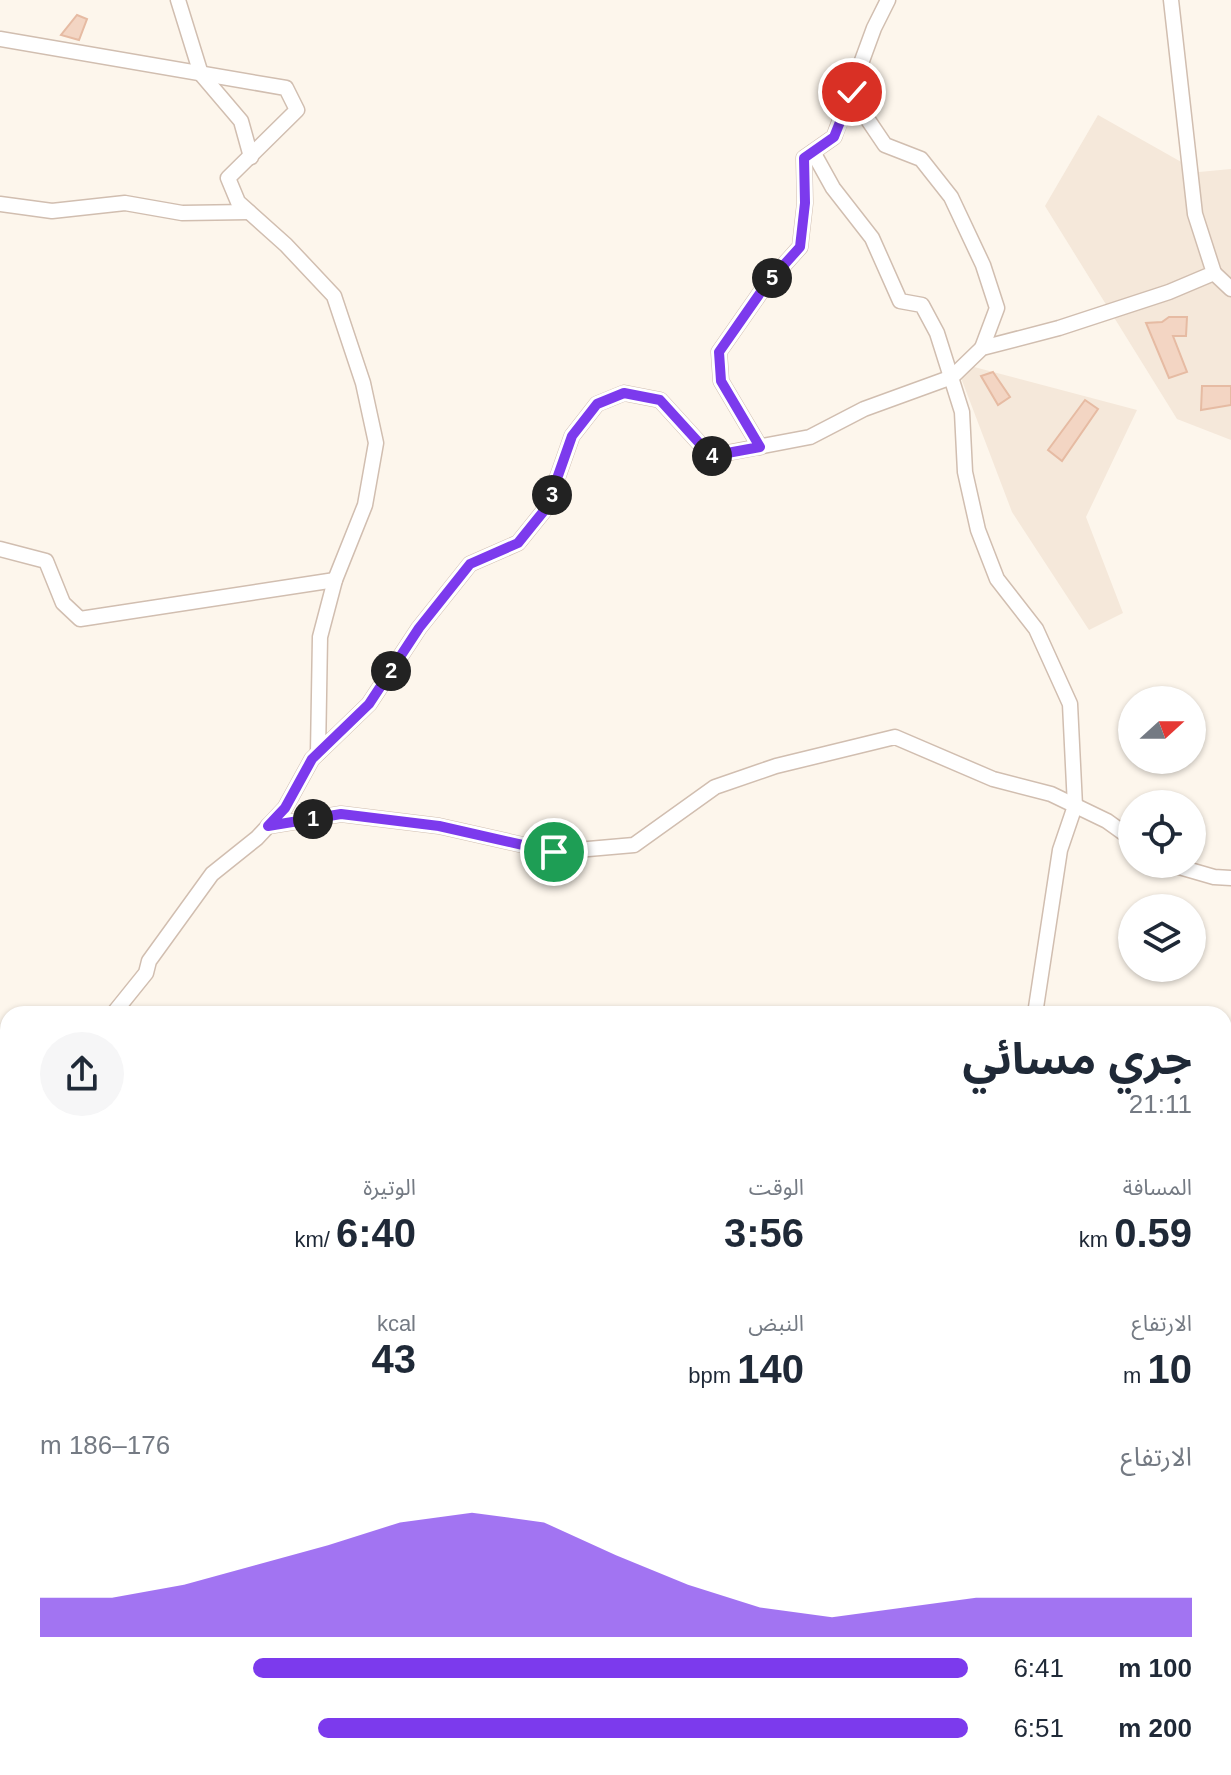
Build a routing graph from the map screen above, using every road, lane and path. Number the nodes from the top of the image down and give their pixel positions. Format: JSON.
{"nodes":[{"id":1,"x":178,"y":0,"type":"edge"},
{"id":2,"x":888,"y":0,"type":"edge"},
{"id":3,"x":1171,"y":0,"type":"edge"},
{"id":4,"x":0,"y":39,"type":"edge"},
{"id":5,"x":201,"y":74,"type":"junction"},
{"id":6,"x":857,"y":78,"type":"junction"},
{"id":7,"x":813,"y":152,"type":"junction"},
{"id":8,"x":251,"y":157,"type":"junction"},
{"id":9,"x":0,"y":204,"type":"edge"},
{"id":10,"x":249,"y":212,"type":"junction"},
{"id":11,"x":1214,"y":273,"type":"junction"},
{"id":12,"x":1231,"y":289,"type":"edge"},
{"id":13,"x":982,"y":348,"type":"junction"},
{"id":14,"x":952,"y":377,"type":"junction"},
{"id":15,"x":760,"y":447,"type":"junction"},
{"id":16,"x":0,"y":549,"type":"edge"},
{"id":17,"x":335,"y":580,"type":"junction"},
{"id":18,"x":318,"y":753,"type":"junction"},
{"id":19,"x":1075,"y":806,"type":"junction"},
{"id":20,"x":268,"y":826,"type":"junction"},
{"id":21,"x":1118,"y":829,"type":"edge"},
{"id":22,"x":1206,"y":875,"type":"edge"},
{"id":23,"x":1231,"y":878,"type":"edge"},
{"id":24,"x":119,"y":1006,"type":"edge"},
{"id":25,"x":1036,"y":1006,"type":"edge"}],
"edges":[{"from":1,"to":5,"type":"street"},
{"from":2,"to":6,"type":"street"},
{"from":3,"to":11,"type":"street"},
{"from":4,"to":5,"type":"street"},
{"from":5,"to":8,"type":"street"},
{"from":5,"to":8,"type":"street"},
{"from":6,"to":7,"type":"street"},
{"from":6,"to":13,"type":"street"},
{"from":7,"to":14,"type":"street"},
{"from":7,"to":15,"type":"street"},
{"from":8,"to":10,"type":"street"},
{"from":9,"to":10,"type":"street"},
{"from":10,"to":17,"type":"street"},
{"from":11,"to":12,"type":"street"},
{"from":11,"to":13,"type":"street"},
{"from":13,"to":14,"type":"street"},
{"from":14,"to":15,"type":"street"},
{"from":14,"to":19,"type":"street"},
{"from":15,"to":18,"type":"street"},
{"from":16,"to":17,"type":"street"},
{"from":17,"to":18,"type":"street"},
{"from":18,"to":20,"type":"street"},
{"from":19,"to":20,"type":"street"},
{"from":19,"to":21,"type":"street"},
{"from":19,"to":25,"type":"street"},
{"from":20,"to":24,"type":"street"},
{"from":22,"to":23,"type":"street"}]}
